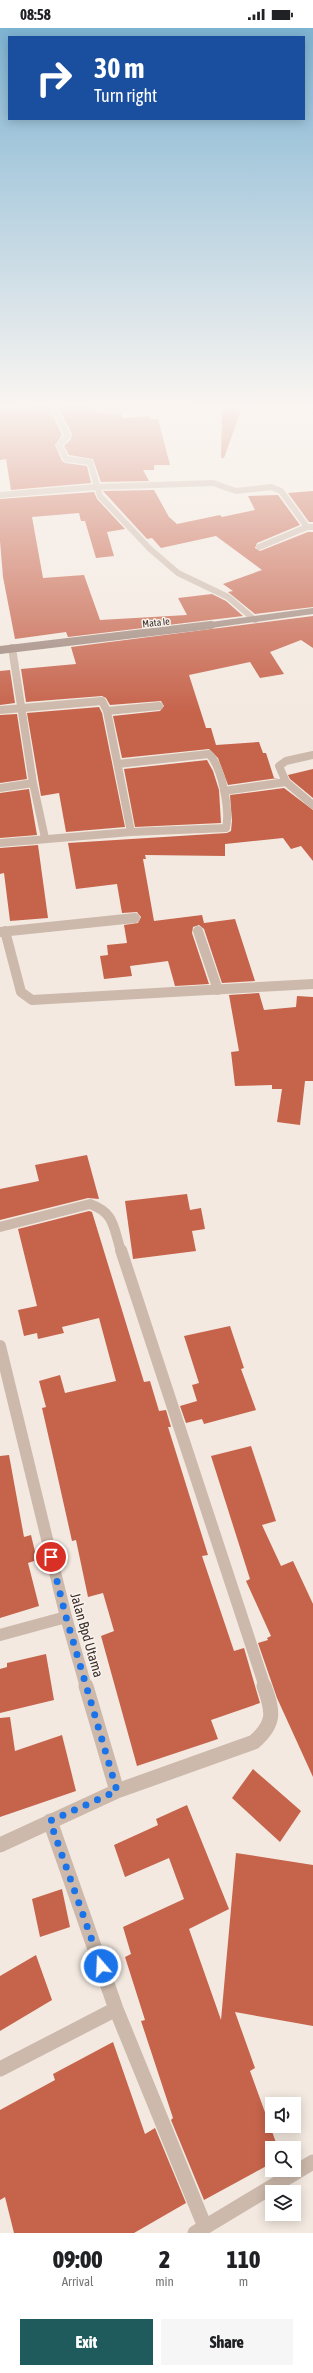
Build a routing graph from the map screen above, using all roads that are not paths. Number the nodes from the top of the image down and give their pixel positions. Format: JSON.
{"nodes":[{"id":1,"x":113,"y":508,"type":"edge"},
{"id":2,"x":295,"y":508,"type":"edge"},
{"id":3,"x":310,"y":527,"type":"edge"},
{"id":4,"x":259,"y":547,"type":"dead end"},
{"id":5,"x":313,"y":611,"type":"edge"},
{"id":6,"x":255,"y":620,"type":"junction"},
{"id":7,"x":12,"y":648,"type":"junction"},
{"id":8,"x":0,"y":650,"type":"edge"},
{"id":9,"x":160,"y":706,"type":"dead end"},
{"id":10,"x":22,"y":708,"type":"junction"},
{"id":11,"x":0,"y":710,"type":"edge"},
{"id":12,"x":107,"y":711,"type":"junction"},
{"id":13,"x":313,"y":755,"type":"edge"},
{"id":14,"x":118,"y":764,"type":"junction"},
{"id":15,"x":286,"y":782,"type":"junction"},
{"id":16,"x":33,"y":784,"type":"junction"},
{"id":17,"x":0,"y":788,"type":"edge"},
{"id":18,"x":224,"y":791,"type":"junction"},
{"id":19,"x":313,"y":805,"type":"edge"},
{"id":20,"x":131,"y":832,"type":"junction"},
{"id":21,"x":45,"y":838,"type":"junction"},
{"id":22,"x":0,"y":843,"type":"edge"},
{"id":23,"x":135,"y":918,"type":"dead end"},
{"id":24,"x":2,"y":931,"type":"edge"},
{"id":25,"x":198,"y":931,"type":"dead end"},
{"id":26,"x":313,"y":984,"type":"edge"},
{"id":27,"x":218,"y":990,"type":"junction"},
{"id":28,"x":0,"y":1227,"type":"edge"},
{"id":29,"x":0,"y":1346,"type":"edge"},
{"id":30,"x":66,"y":1617,"type":"junction"},
{"id":31,"x":0,"y":1635,"type":"edge"},
{"id":32,"x":117,"y":1791,"type":"junction"},
{"id":33,"x":50,"y":1821,"type":"junction"},
{"id":34,"x":0,"y":1845,"type":"edge"},
{"id":35,"x":116,"y":2009,"type":"junction"},
{"id":36,"x":0,"y":2069,"type":"edge"},
{"id":37,"x":313,"y":2162,"type":"edge"},
{"id":38,"x":200,"y":2230,"type":"edge"}],
"edges":[{"from":1,"to":6,"type":"street"},
{"from":2,"to":3,"type":"street"},
{"from":3,"to":4,"type":"street"},
{"from":5,"to":6,"type":"street","name":"Mata Ie"},
{"from":6,"to":7,"type":"street","name":"Mata Ie"},
{"from":7,"to":8,"type":"street","name":"Mata Ie"},
{"from":7,"to":10,"type":"street"},
{"from":9,"to":12,"type":"street"},
{"from":10,"to":11,"type":"street"},
{"from":10,"to":12,"type":"street"},
{"from":10,"to":16,"type":"street"},
{"from":12,"to":14,"type":"street"},
{"from":13,"to":15,"type":"street"},
{"from":14,"to":18,"type":"street"},
{"from":14,"to":20,"type":"street"},
{"from":15,"to":18,"type":"street"},
{"from":15,"to":19,"type":"street"},
{"from":16,"to":17,"type":"street"},
{"from":16,"to":21,"type":"street"},
{"from":18,"to":20,"type":"street"},
{"from":20,"to":21,"type":"street"},
{"from":21,"to":22,"type":"street"},
{"from":23,"to":24,"type":"street"},
{"from":24,"to":27,"type":"street"},
{"from":25,"to":27,"type":"street"},
{"from":26,"to":27,"type":"street"},
{"from":28,"to":32,"type":"street"},
{"from":29,"to":30,"type":"street","name":"Jalan Bpd Utama"},
{"from":30,"to":31,"type":"street"},
{"from":30,"to":32,"type":"street","name":"Jalan Bpd Utama"},
{"from":32,"to":33,"type":"street"},
{"from":33,"to":34,"type":"street"},
{"from":33,"to":35,"type":"street"},
{"from":35,"to":36,"type":"street"},
{"from":35,"to":38,"type":"street"},
{"from":37,"to":38,"type":"street"}]}
